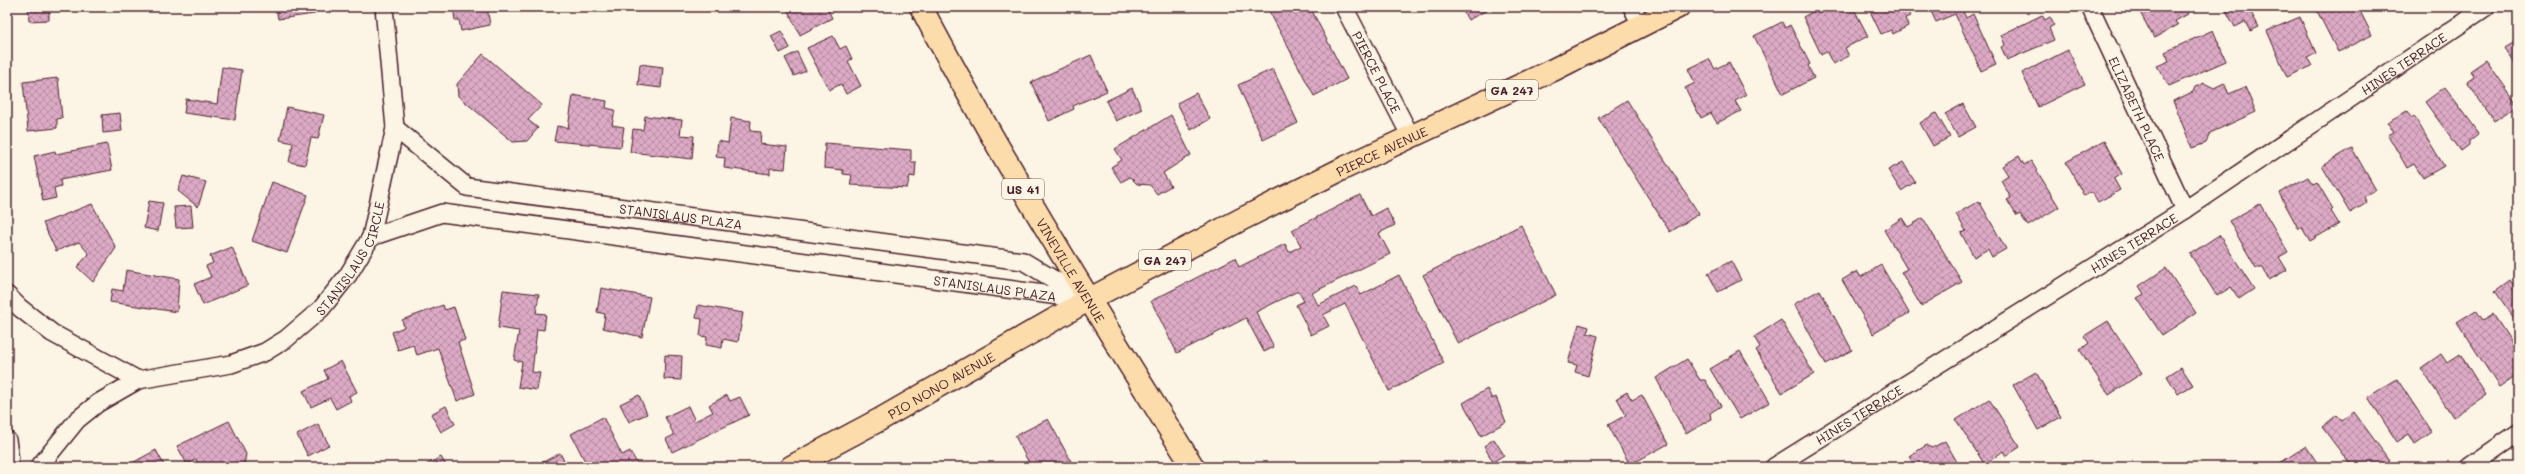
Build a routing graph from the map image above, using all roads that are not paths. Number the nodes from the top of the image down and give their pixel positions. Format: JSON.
{"nodes":[{"id":1,"x":384,"y":7,"type":"edge"},
{"id":2,"x":921,"y":7,"type":"edge"},
{"id":3,"x":1344,"y":7,"type":"edge"},
{"id":4,"x":1678,"y":7,"type":"edge"},
{"id":5,"x":2090,"y":7,"type":"edge"},
{"id":6,"x":2486,"y":7,"type":"edge"},
{"id":7,"x":1637,"y":16,"type":"edge"},
{"id":8,"x":395,"y":128,"type":"junction"},
{"id":9,"x":1411,"y":137,"type":"junction"},
{"id":10,"x":2185,"y":210,"type":"junction"},
{"id":11,"x":371,"y":237,"type":"junction"},
{"id":12,"x":7,"y":294,"type":"edge"},
{"id":13,"x":1088,"y":300,"type":"junction"},
{"id":14,"x":138,"y":380,"type":"junction"},
{"id":15,"x":2518,"y":433,"type":"edge"},
{"id":16,"x":7,"y":440,"type":"edge"},
{"id":17,"x":11,"y":467,"type":"edge"},
{"id":18,"x":39,"y":467,"type":"edge"},
{"id":19,"x":791,"y":467,"type":"edge"},
{"id":20,"x":1193,"y":467,"type":"edge"},
{"id":21,"x":1774,"y":467,"type":"edge"},
{"id":22,"x":2469,"y":467,"type":"edge"}],
"edges":[{"from":1,"to":8,"type":"street","name":"STANISLAUS CIRCLE"},
{"from":2,"to":13,"type":"main road","name":"VINEVILLE AVENUE","number":"US 41"},
{"from":3,"to":9,"type":"street","name":"PIERCE PLACE"},
{"from":4,"to":7,"type":"main road","name":"PIERCE AVENUE","number":"GA 247"},
{"from":5,"to":10,"type":"street","name":"ELIZABETH PLACE"},
{"from":6,"to":10,"type":"street","name":"HINES TERRACE"},
{"from":7,"to":9,"type":"main road","name":"PIERCE AVENUE","number":"GA 247"},
{"from":8,"to":11,"type":"street","name":"STANISLAUS CIRCLE"},
{"from":8,"to":13,"type":"street","name":"STANISLAUS PLAZA"},
{"from":9,"to":13,"type":"main road","name":"PIERCE AVENUE","number":"GA 247"},
{"from":10,"to":21,"type":"street","name":"HINES TERRACE"},
{"from":11,"to":13,"type":"street","name":"STANISLAUS PLAZA"},
{"from":11,"to":14,"type":"street","name":"STANISLAUS CIRCLE"},
{"from":12,"to":14,"type":"street"},
{"from":13,"to":19,"type":"main road","name":"PIO NONO AVENUE"},
{"from":13,"to":20,"type":"main road","name":"VINEVILLE AVENUE"},
{"from":14,"to":18,"type":"street","name":"STANISLAUS CIRCLE"},
{"from":15,"to":22,"type":"street"},
{"from":16,"to":17,"type":"street"}]}
